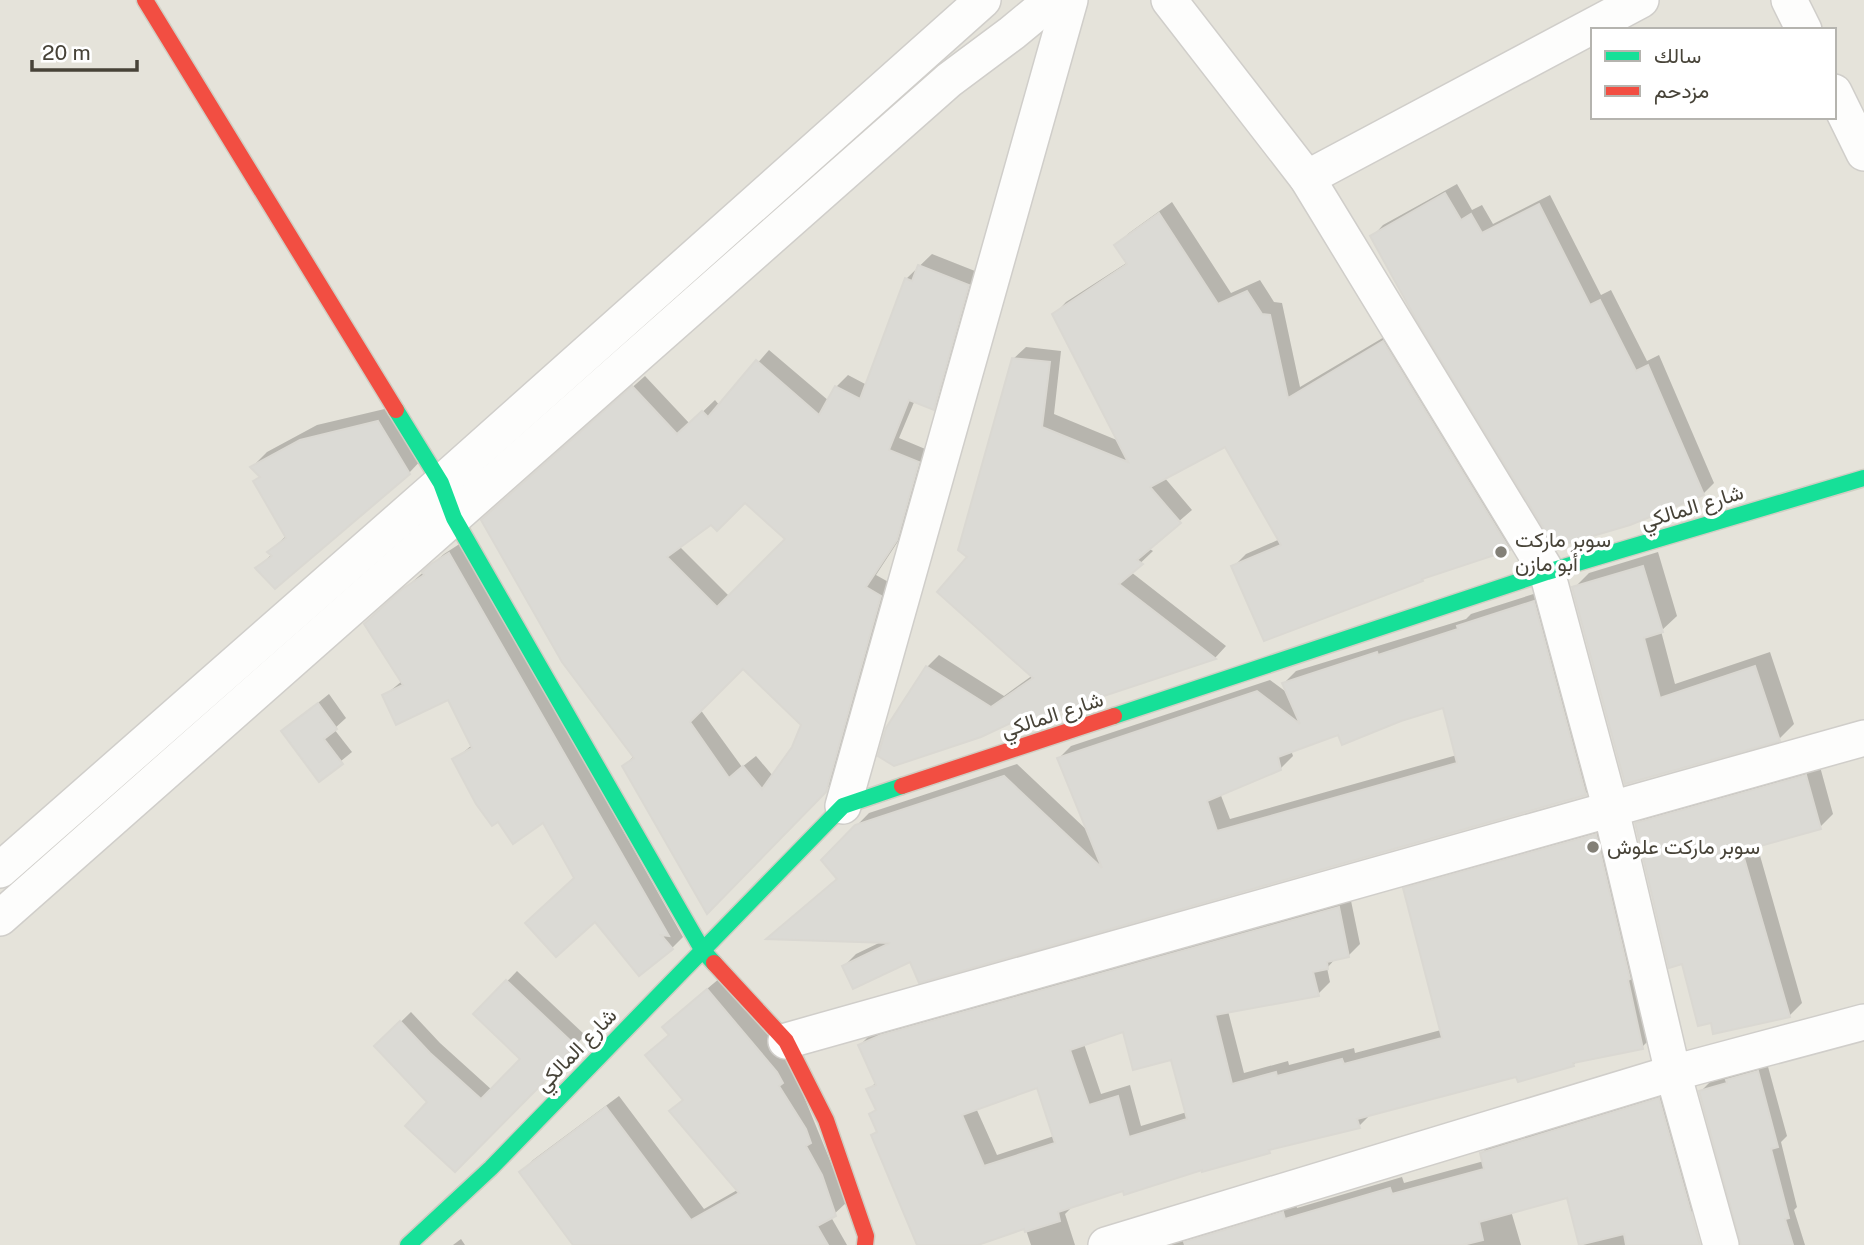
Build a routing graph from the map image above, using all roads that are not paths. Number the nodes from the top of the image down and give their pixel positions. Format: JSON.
{"nodes":[{"id":1,"x":145,"y":0,"type":"edge"},
{"id":2,"x":985,"y":0,"type":"edge"},
{"id":3,"x":1052,"y":0,"type":"edge"},
{"id":4,"x":1070,"y":0,"type":"edge"},
{"id":5,"x":1169,"y":0,"type":"edge"},
{"id":6,"x":1641,"y":0,"type":"edge"},
{"id":7,"x":1789,"y":0,"type":"edge"},
{"id":8,"x":1803,"y":28,"type":"edge"},
{"id":9,"x":1012,"y":33,"type":"junction"},
{"id":10,"x":1052,"y":69,"type":"junction"},
{"id":11,"x":1836,"y":96,"type":"edge"},
{"id":12,"x":1864,"y":153,"type":"edge"},
{"id":13,"x":1307,"y":178,"type":"junction"},
{"id":14,"x":1864,"y":478,"type":"edge"},
{"id":15,"x":441,"y":484,"type":"junction"},
{"id":16,"x":454,"y":518,"type":"junction"},
{"id":17,"x":1547,"y":572,"type":"junction"},
{"id":18,"x":1864,"y":738,"type":"edge"},
{"id":19,"x":843,"y":806,"type":"junction"},
{"id":20,"x":1611,"y":810,"type":"junction"},
{"id":21,"x":0,"y":870,"type":"edge"},
{"id":22,"x":0,"y":918,"type":"edge"},
{"id":23,"x":703,"y":951,"type":"junction"},
{"id":24,"x":1864,"y":1022,"type":"edge"},
{"id":25,"x":786,"y":1041,"type":"junction"},
{"id":26,"x":1673,"y":1073,"type":"junction"},
{"id":27,"x":408,"y":1245,"type":"edge"},
{"id":28,"x":865,"y":1245,"type":"edge"},
{"id":29,"x":1106,"y":1245,"type":"edge"},
{"id":30,"x":1721,"y":1245,"type":"edge"}],
"edges":[{"from":1,"to":15,"type":"street"},
{"from":2,"to":9,"type":"street"},
{"from":2,"to":15,"type":"street"},
{"from":3,"to":9,"type":"street"},
{"from":4,"to":10,"type":"street"},
{"from":5,"to":13,"type":"street"},
{"from":6,"to":13,"type":"street"},
{"from":7,"to":8,"type":"street"},
{"from":9,"to":10,"type":"street"},
{"from":9,"to":16,"type":"street"},
{"from":10,"to":19,"type":"street"},
{"from":11,"to":12,"type":"street"},
{"from":13,"to":17,"type":"street"},
{"from":14,"to":17,"type":"street","name":"شارع المالكي"},
{"from":15,"to":16,"type":"street"},
{"from":15,"to":21,"type":"street"},
{"from":16,"to":22,"type":"street"},
{"from":16,"to":23,"type":"street"},
{"from":17,"to":19,"type":"street","name":"شارع المالكي"},
{"from":17,"to":20,"type":"street"},
{"from":18,"to":20,"type":"street"},
{"from":19,"to":23,"type":"street","name":"شارع المالكي"},
{"from":20,"to":25,"type":"street"},
{"from":20,"to":26,"type":"street"},
{"from":23,"to":25,"type":"street"},
{"from":23,"to":27,"type":"street","name":"شارع المالكي"},
{"from":24,"to":26,"type":"street"},
{"from":25,"to":28,"type":"street"},
{"from":26,"to":29,"type":"street"},
{"from":26,"to":30,"type":"street"}]}
